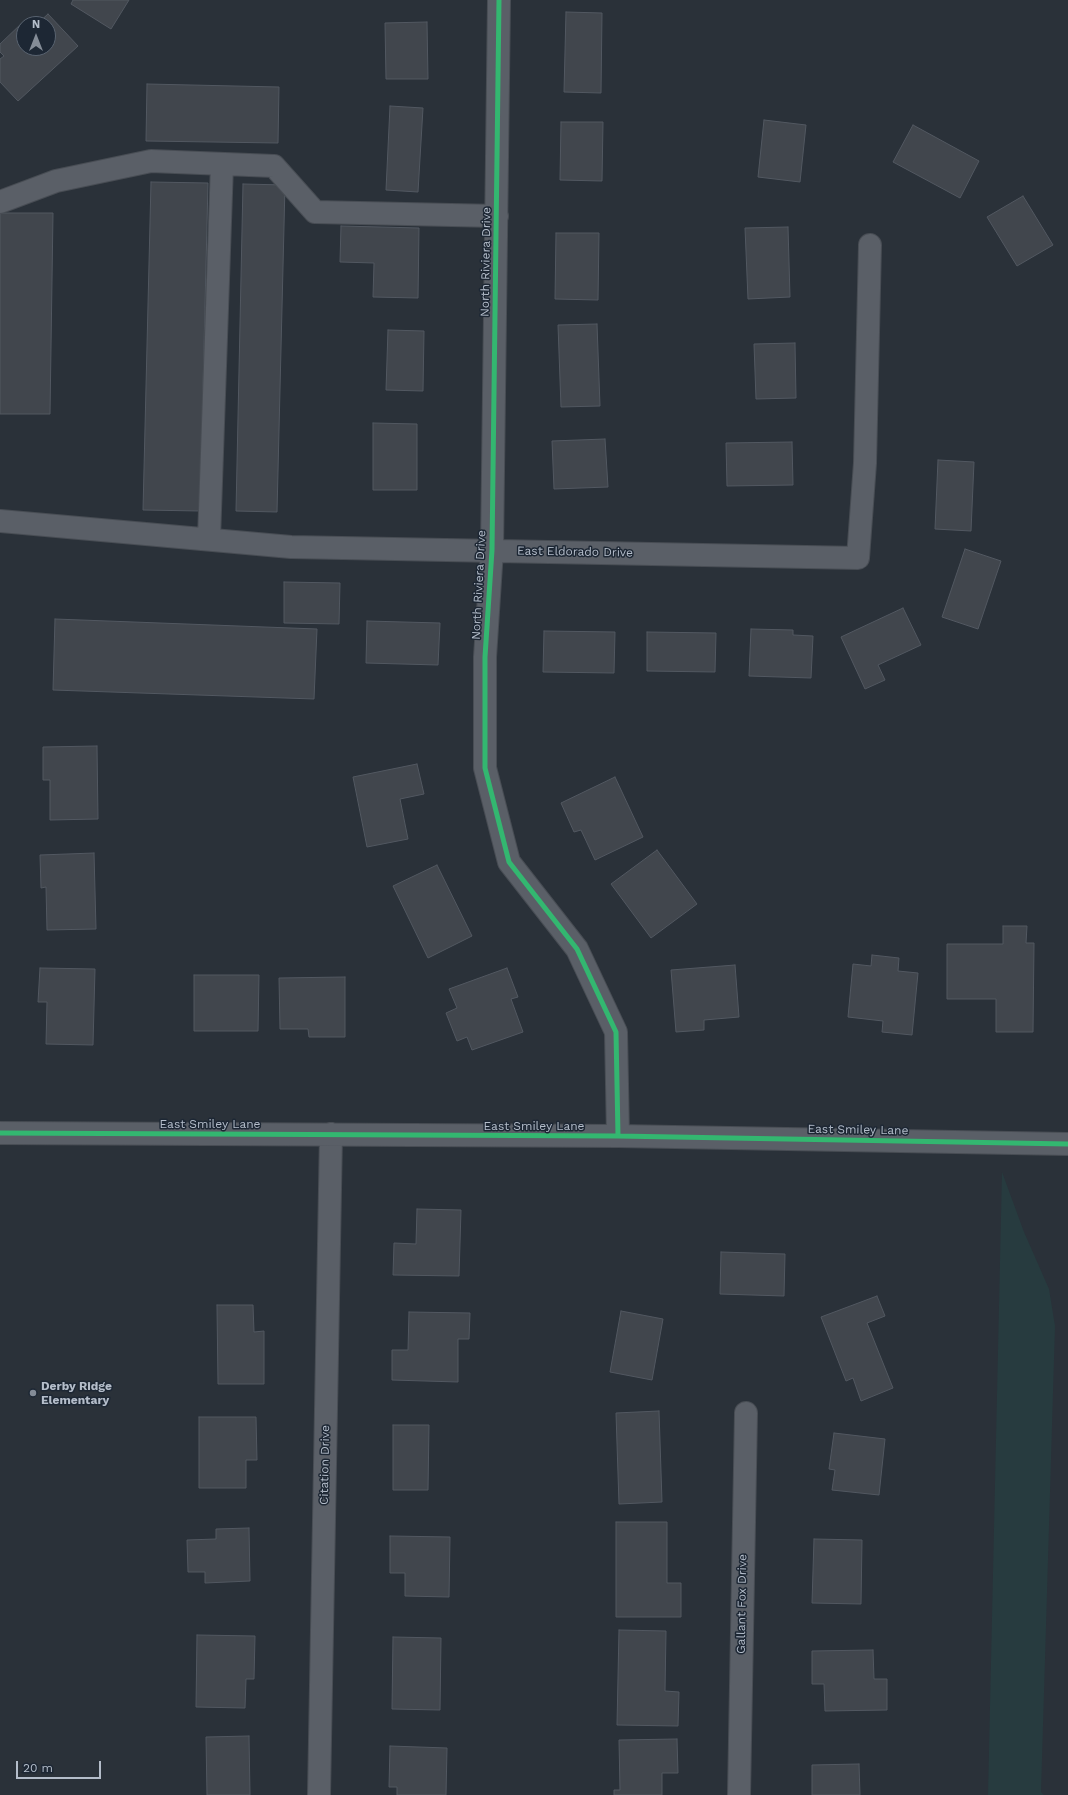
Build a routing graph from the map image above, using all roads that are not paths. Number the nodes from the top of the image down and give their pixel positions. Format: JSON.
{"nodes":[{"id":1,"x":500,"y":0,"type":"edge"},
{"id":2,"x":222,"y":164,"type":"junction"},
{"id":3,"x":0,"y":202,"type":"edge"},
{"id":4,"x":497,"y":216,"type":"junction"},
{"id":5,"x":870,"y":245,"type":"dead end"},
{"id":6,"x":0,"y":521,"type":"edge"},
{"id":7,"x":209,"y":539,"type":"junction"},
{"id":8,"x":492,"y":550,"type":"junction"},
{"id":9,"x":0,"y":1133,"type":"edge"},
{"id":10,"x":331,"y":1134,"type":"junction"},
{"id":11,"x":618,"y":1136,"type":"junction"},
{"id":12,"x":1068,"y":1144,"type":"edge"},
{"id":13,"x":746,"y":1413,"type":"dead end"},
{"id":14,"x":319,"y":1795,"type":"edge"},
{"id":15,"x":739,"y":1795,"type":"edge"}],
"edges":[{"from":1,"to":4,"type":"street","name":"North Riviera Drive"},
{"from":2,"to":3,"type":"street"},
{"from":2,"to":4,"type":"street"},
{"from":2,"to":7,"type":"street"},
{"from":4,"to":8,"type":"street","name":"North Riviera Drive"},
{"from":5,"to":8,"type":"street","name":"East Eldorado Drive"},
{"from":6,"to":7,"type":"street","name":"East Eldorado Drive"},
{"from":7,"to":8,"type":"street","name":"East Eldorado Drive"},
{"from":8,"to":11,"type":"street","name":"North Riviera Drive"},
{"from":9,"to":10,"type":"street","name":"East Smiley Lane"},
{"from":10,"to":11,"type":"street","name":"East Smiley Lane"},
{"from":10,"to":14,"type":"street","name":"Citation Drive"},
{"from":11,"to":12,"type":"street","name":"East Smiley Lane"},
{"from":13,"to":15,"type":"street","name":"Gallant Fox Drive"}]}
